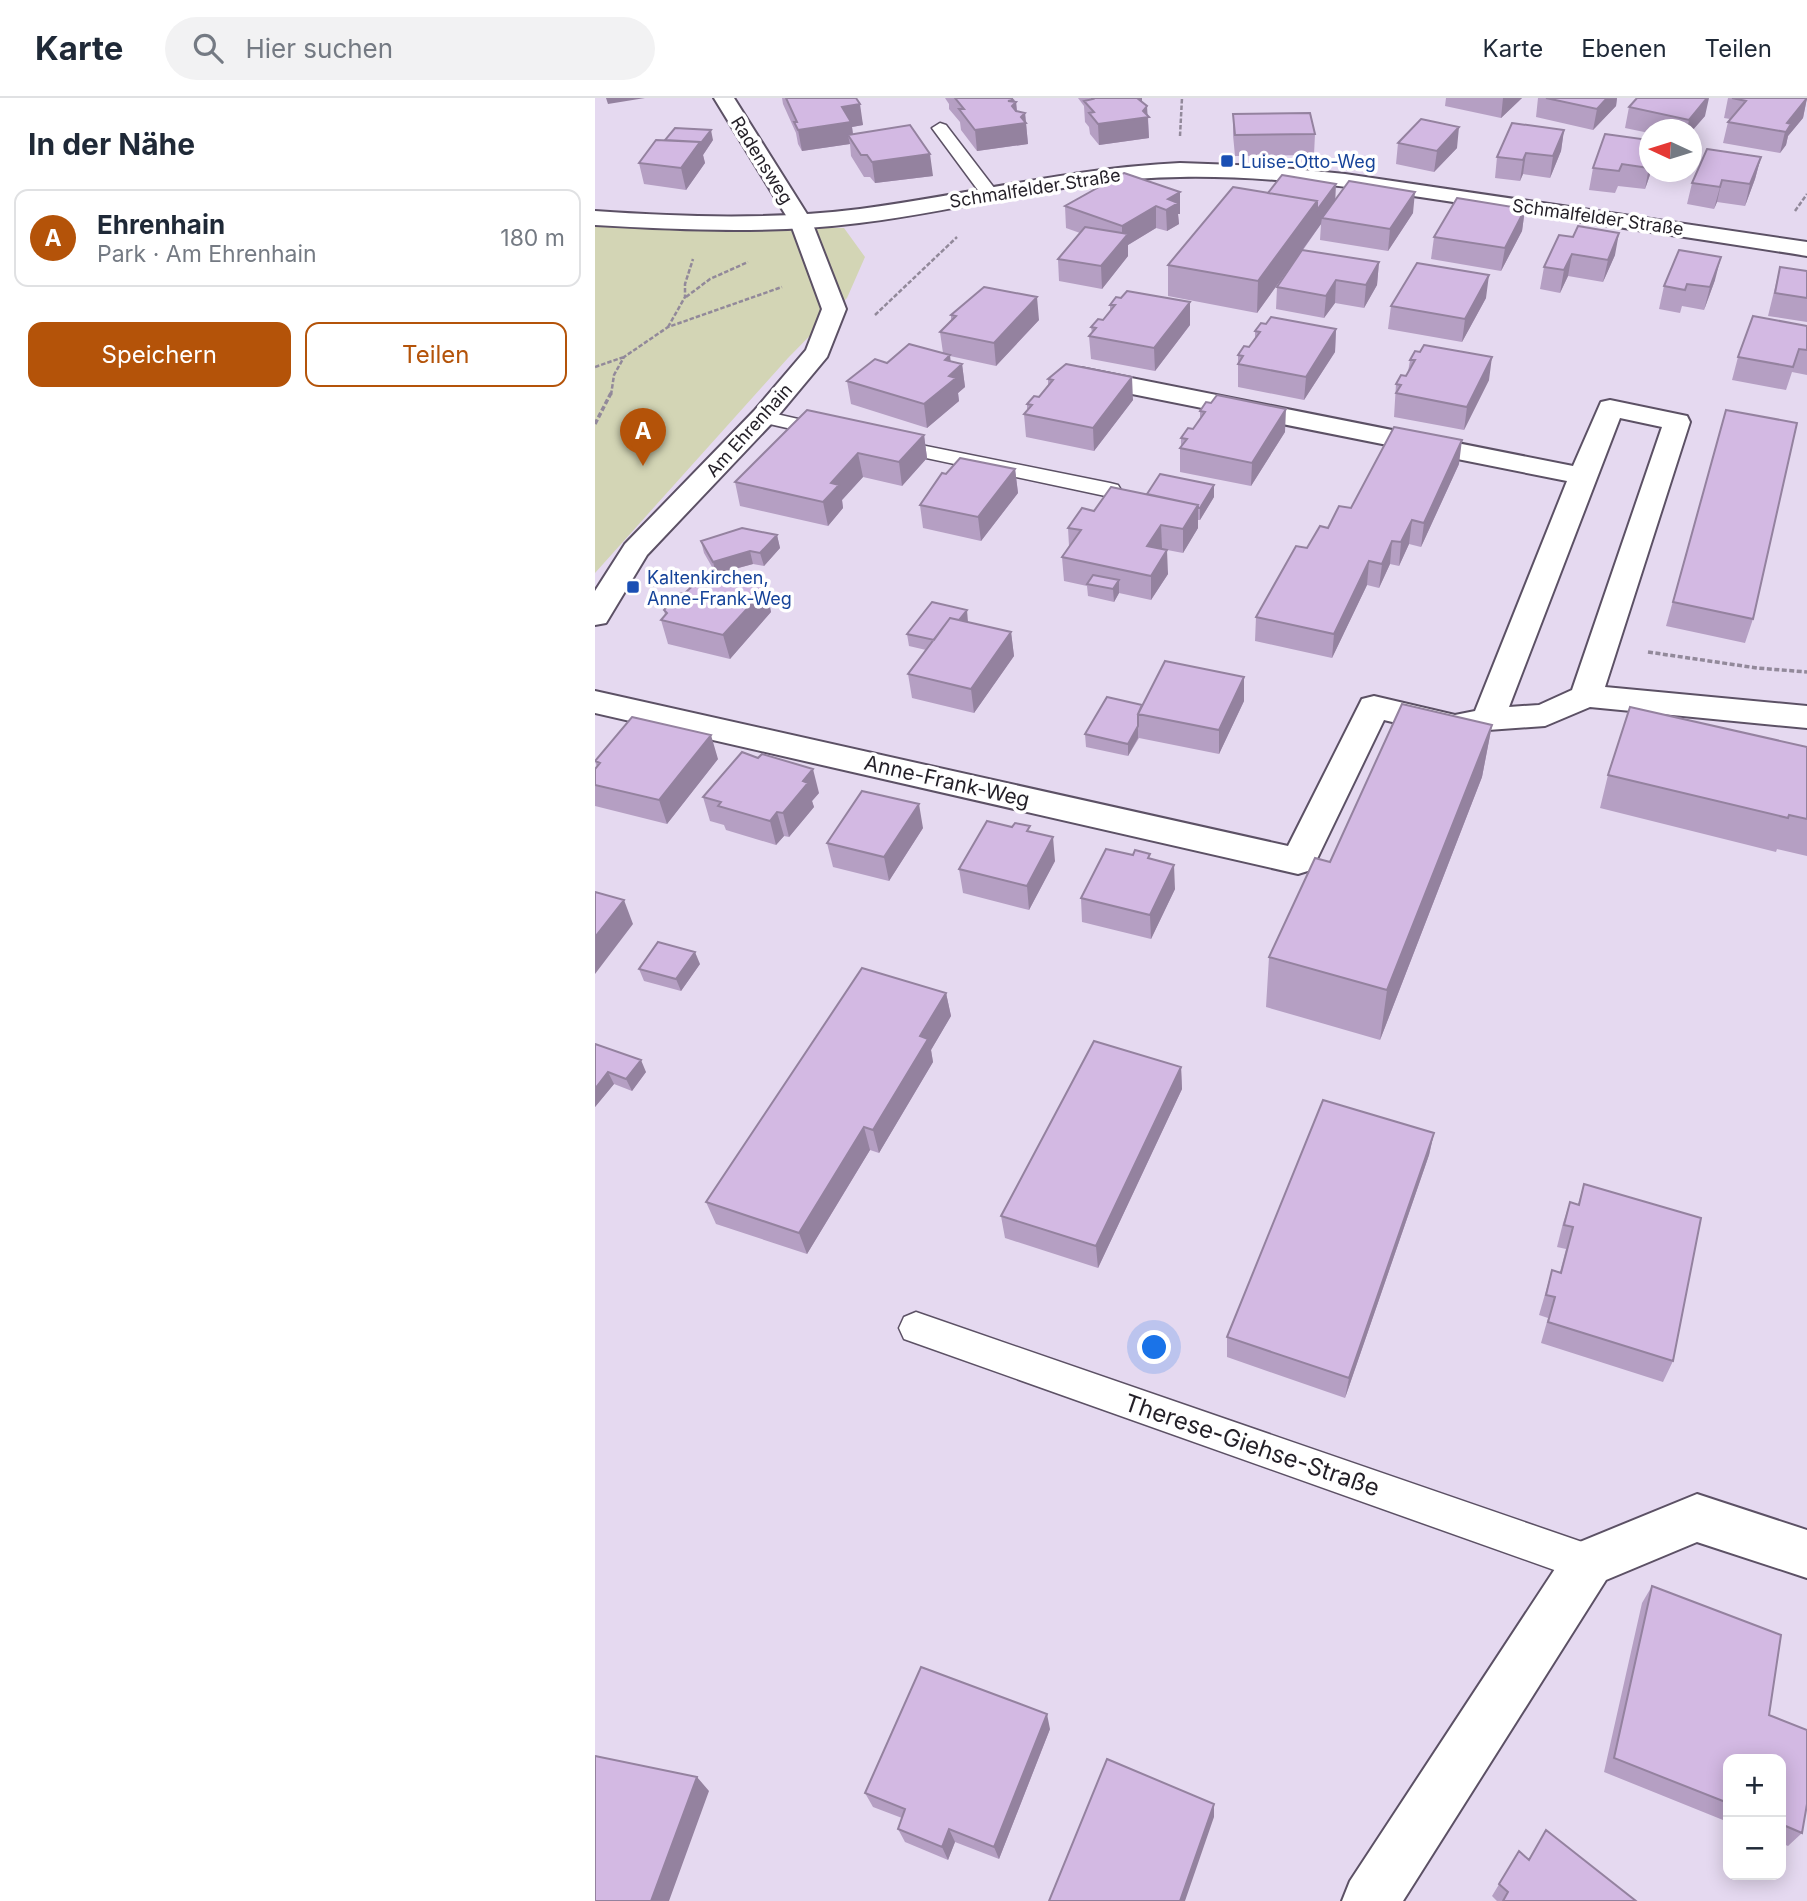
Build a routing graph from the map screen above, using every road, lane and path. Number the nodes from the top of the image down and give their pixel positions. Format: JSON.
{"nodes":[{"id":1,"x":724,"y":98,"type":"edge"},
{"id":2,"x":940,"y":128,"type":"dead end"},
{"id":3,"x":989,"y":193,"type":"junction"},
{"id":4,"x":595,"y":218,"type":"edge"},
{"id":5,"x":801,"y":222,"type":"junction"},
{"id":6,"x":716,"y":225,"type":"junction"},
{"id":7,"x":1807,"y":249,"type":"edge"},
{"id":8,"x":756,"y":259,"type":"dead end"},
{"id":9,"x":819,"y":273,"type":"junction"},
{"id":10,"x":685,"y":297,"type":"junction"},
{"id":11,"x":873,"y":316,"type":"dead end"},
{"id":12,"x":668,"y":327,"type":"junction"},
{"id":13,"x":624,"y":357,"type":"junction"},
{"id":14,"x":595,"y":367,"type":"edge"},
{"id":15,"x":1064,"y":373,"type":"edge"},
{"id":16,"x":763,"y":417,"type":"junction"},
{"id":17,"x":595,"y":424,"type":"edge"},
{"id":18,"x":845,"y":435,"type":"edge"},
{"id":19,"x":872,"y":441,"type":"edge"},
{"id":20,"x":1583,"y":476,"type":"junction"},
{"id":21,"x":1110,"y":490,"type":"edge"},
{"id":22,"x":595,"y":616,"type":"edge"},
{"id":23,"x":1603,"y":645,"type":"junction"},
{"id":24,"x":1807,"y":672,"type":"edge"},
{"id":25,"x":1586,"y":696,"type":"junction"},
{"id":26,"x":595,"y":702,"type":"edge"},
{"id":27,"x":1807,"y":717,"type":"edge"},
{"id":28,"x":1488,"y":719,"type":"junction"},
{"id":29,"x":916,"y":1328,"type":"dead end"},
{"id":30,"x":1807,"y":1554,"type":"edge"},
{"id":31,"x":1588,"y":1563,"type":"junction"},
{"id":32,"x":1370,"y":1901,"type":"edge"}],
"edges":[{"from":1,"to":5,"type":"street","name":"Radensweg"},
{"from":2,"to":3,"type":"lane"},
{"from":3,"to":5,"type":"street","name":"Schmalfelder Straße"},
{"from":3,"to":7,"type":"street","name":"Schmalfelder Straße"},
{"from":3,"to":11,"type":"path"},
{"from":4,"to":6,"type":"street","name":"Schmalfelder Straße"},
{"from":5,"to":6,"type":"street","name":"Schmalfelder Straße"},
{"from":5,"to":9,"type":"street","name":"Am Ehrenhain"},
{"from":6,"to":10,"type":"path"},
{"from":8,"to":10,"type":"path"},
{"from":9,"to":12,"type":"path"},
{"from":9,"to":16,"type":"street","name":"Am Ehrenhain"},
{"from":10,"to":12,"type":"path"},
{"from":12,"to":13,"type":"path"},
{"from":13,"to":14,"type":"path"},
{"from":13,"to":17,"type":"path"},
{"from":15,"to":20,"type":"street"},
{"from":16,"to":18,"type":"lane"},
{"from":16,"to":22,"type":"street","name":"Am Ehrenhain"},
{"from":19,"to":21,"type":"lane"},
{"from":20,"to":23,"type":"street"},
{"from":20,"to":28,"type":"street"},
{"from":23,"to":24,"type":"path"},
{"from":23,"to":25,"type":"street"},
{"from":25,"to":27,"type":"street"},
{"from":25,"to":28,"type":"street"},
{"from":26,"to":28,"type":"street","name":"Anne-Frank-Weg"},
{"from":29,"to":31,"type":"lane","name":"Therese-Giehse-Straße"},
{"from":30,"to":31,"type":"street"},
{"from":31,"to":32,"type":"street"}]}
